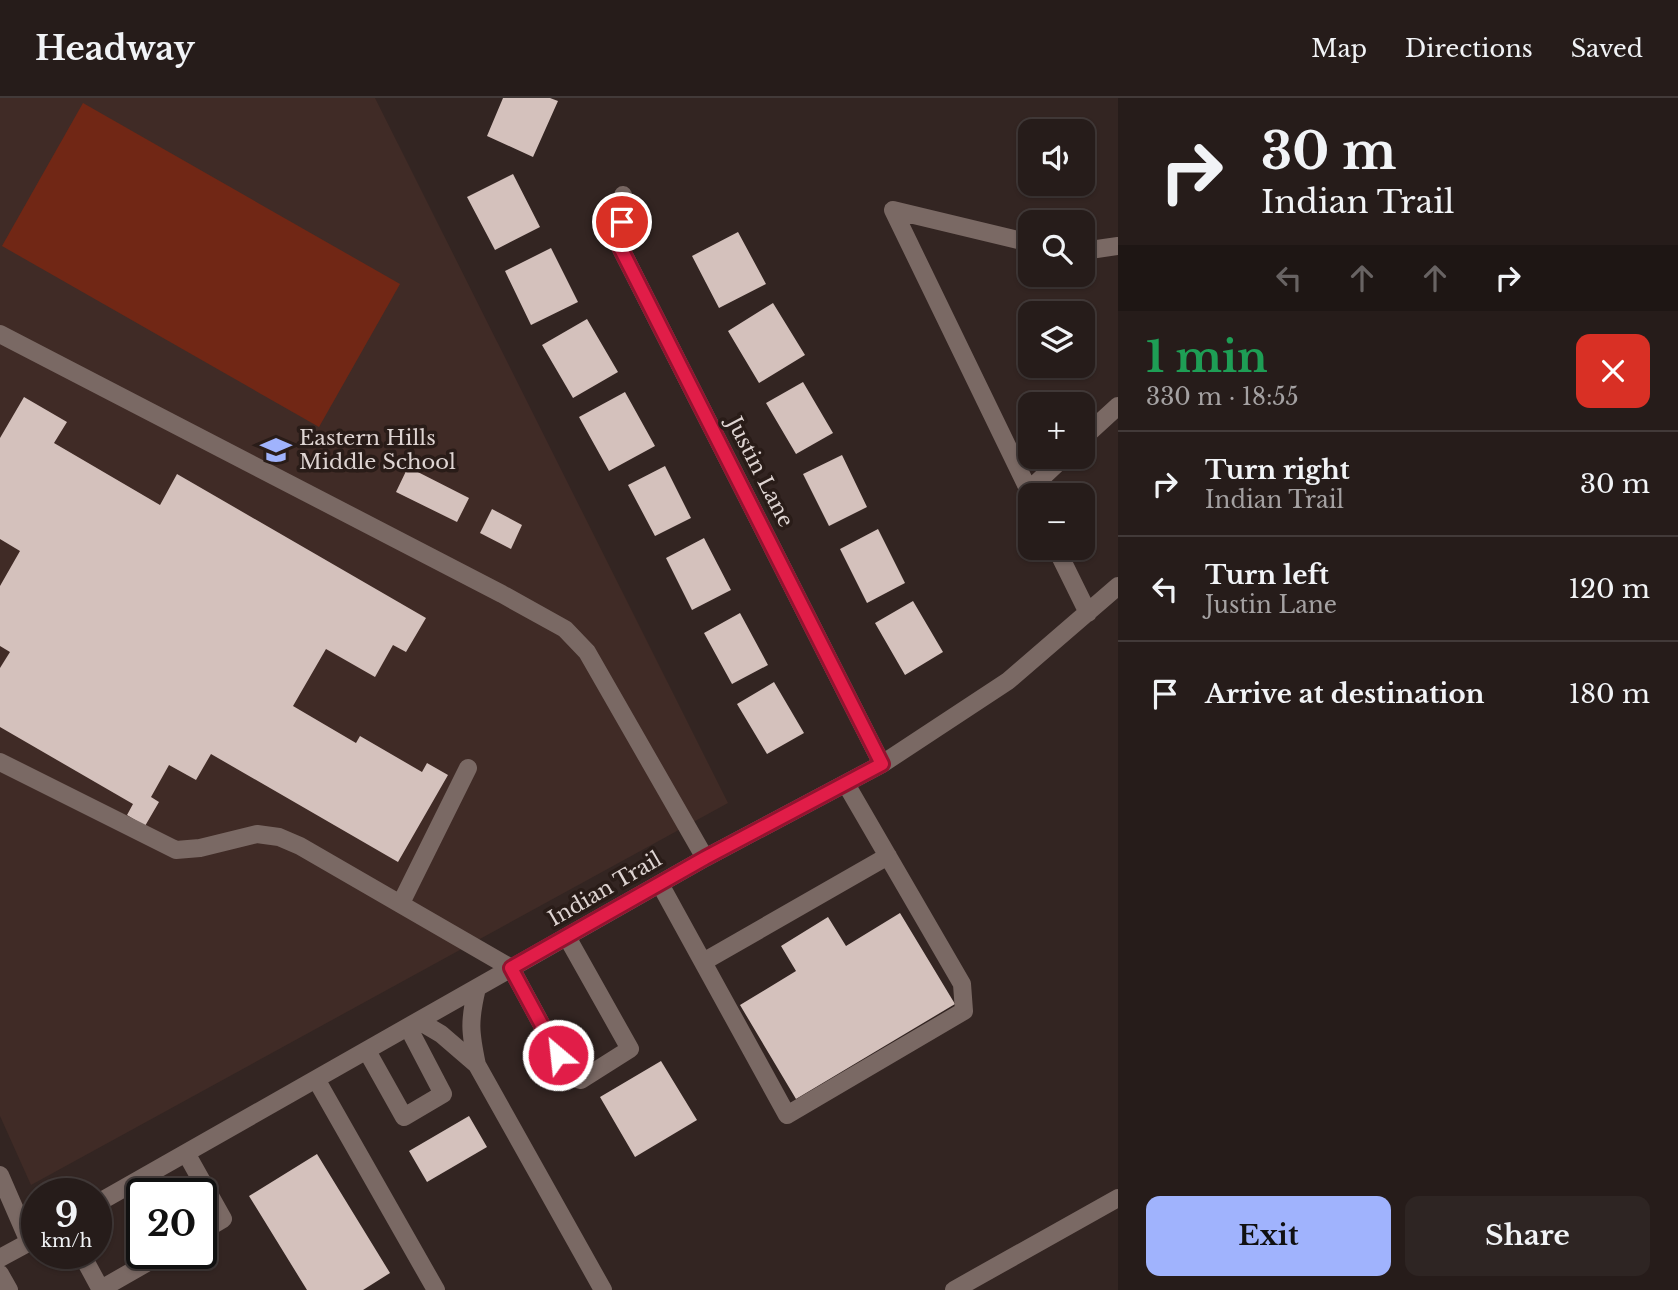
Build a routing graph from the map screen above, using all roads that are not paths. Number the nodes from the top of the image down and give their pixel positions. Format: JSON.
{"nodes":[{"id":1,"x":623,"y":195,"type":"dead end"},
{"id":2,"x":1018,"y":240,"type":"edge"},
{"id":3,"x":1118,"y":246,"type":"edge"},
{"id":4,"x":1095,"y":249,"type":"edge"},
{"id":5,"x":0,"y":334,"type":"edge"},
{"id":6,"x":1118,"y":405,"type":"edge"},
{"id":7,"x":1095,"y":427,"type":"edge"},
{"id":8,"x":1052,"y":469,"type":"edge"},
{"id":9,"x":1026,"y":483,"type":"edge"},
{"id":10,"x":1039,"y":483,"type":"edge"},
{"id":11,"x":1062,"y":560,"type":"edge"},
{"id":12,"x":1118,"y":586,"type":"edge"},
{"id":13,"x":1088,"y":613,"type":"junction"},
{"id":14,"x":0,"y":762,"type":"edge"},
{"id":15,"x":882,"y":764,"type":"junction"},
{"id":16,"x":468,"y":768,"type":"dead end"},
{"id":17,"x":846,"y":783,"type":"junction"},
{"id":18,"x":888,"y":856,"type":"junction"},
{"id":19,"x":705,"y":858,"type":"junction"},
{"id":20,"x":660,"y":884,"type":"junction"},
{"id":21,"x":401,"y":903,"type":"junction"},
{"id":22,"x":567,"y":937,"type":"junction"},
{"id":23,"x":703,"y":962,"type":"junction"},
{"id":24,"x":511,"y":968,"type":"junction"},
{"id":25,"x":477,"y":988,"type":"junction"},
{"id":26,"x":414,"y":1024,"type":"junction"},
{"id":27,"x":367,"y":1051,"type":"junction"},
{"id":28,"x":477,"y":1065,"type":"junction"},
{"id":29,"x":316,"y":1079,"type":"junction"},
{"id":30,"x":186,"y":1153,"type":"junction"},
{"id":31,"x":0,"y":1175,"type":"edge"},
{"id":32,"x":200,"y":1178,"type":"edge"},
{"id":33,"x":112,"y":1195,"type":"edge"},
{"id":34,"x":1118,"y":1198,"type":"edge"},
{"id":35,"x":217,"y":1208,"type":"edge"},
{"id":36,"x":21,"y":1216,"type":"edge"},
{"id":37,"x":217,"y":1223,"type":"edge"},
{"id":38,"x":21,"y":1247,"type":"edge"},
{"id":39,"x":0,"y":1258,"type":"edge"},
{"id":40,"x":90,"y":1269,"type":"edge"},
{"id":41,"x":136,"y":1269,"type":"edge"},
{"id":42,"x":0,"y":1275,"type":"edge"},
{"id":43,"x":101,"y":1289,"type":"edge"},
{"id":44,"x":9,"y":1290,"type":"edge"},
{"id":45,"x":436,"y":1290,"type":"edge"},
{"id":46,"x":603,"y":1290,"type":"edge"},
{"id":47,"x":954,"y":1290,"type":"edge"}],
"edges":[{"from":1,"to":15,"type":"street","name":"Justin Lane"},
{"from":2,"to":9,"type":"street"},
{"from":3,"to":4,"type":"street"},
{"from":5,"to":19,"type":"street"},
{"from":6,"to":7,"type":"street"},
{"from":8,"to":10,"type":"street"},
{"from":11,"to":13,"type":"street"},
{"from":12,"to":13,"type":"street","name":"Indian Trail"},
{"from":13,"to":15,"type":"street","name":"Indian Trail"},
{"from":14,"to":21,"type":"street"},
{"from":15,"to":17,"type":"street","name":"Indian Trail"},
{"from":16,"to":21,"type":"street"},
{"from":17,"to":18,"type":"street"},
{"from":17,"to":19,"type":"street","name":"Indian Trail"},
{"from":18,"to":23,"type":"street"},
{"from":18,"to":23,"type":"street"},
{"from":19,"to":20,"type":"street","name":"Indian Trail"},
{"from":20,"to":22,"type":"street","name":"Indian Trail"},
{"from":20,"to":23,"type":"street"},
{"from":21,"to":24,"type":"street"},
{"from":22,"to":24,"type":"street","name":"Indian Trail"},
{"from":22,"to":24,"type":"street"},
{"from":24,"to":25,"type":"street","name":"Indian Trail"},
{"from":25,"to":26,"type":"street","name":"Indian Trail"},
{"from":25,"to":28,"type":"street"},
{"from":26,"to":27,"type":"street","name":"Indian Trail"},
{"from":26,"to":27,"type":"street"},
{"from":26,"to":28,"type":"street"},
{"from":27,"to":29,"type":"street","name":"Indian Trail"},
{"from":28,"to":46,"type":"street"},
{"from":29,"to":30,"type":"street","name":"Indian Trail"},
{"from":29,"to":45,"type":"street"},
{"from":30,"to":32,"type":"street"},
{"from":30,"to":33,"type":"street","name":"Indian Trail"},
{"from":31,"to":36,"type":"street"},
{"from":34,"to":47,"type":"street"},
{"from":35,"to":37,"type":"street"},
{"from":38,"to":39,"type":"street"},
{"from":40,"to":43,"type":"street"},
{"from":41,"to":43,"type":"street"},
{"from":42,"to":44,"type":"street"}]}
